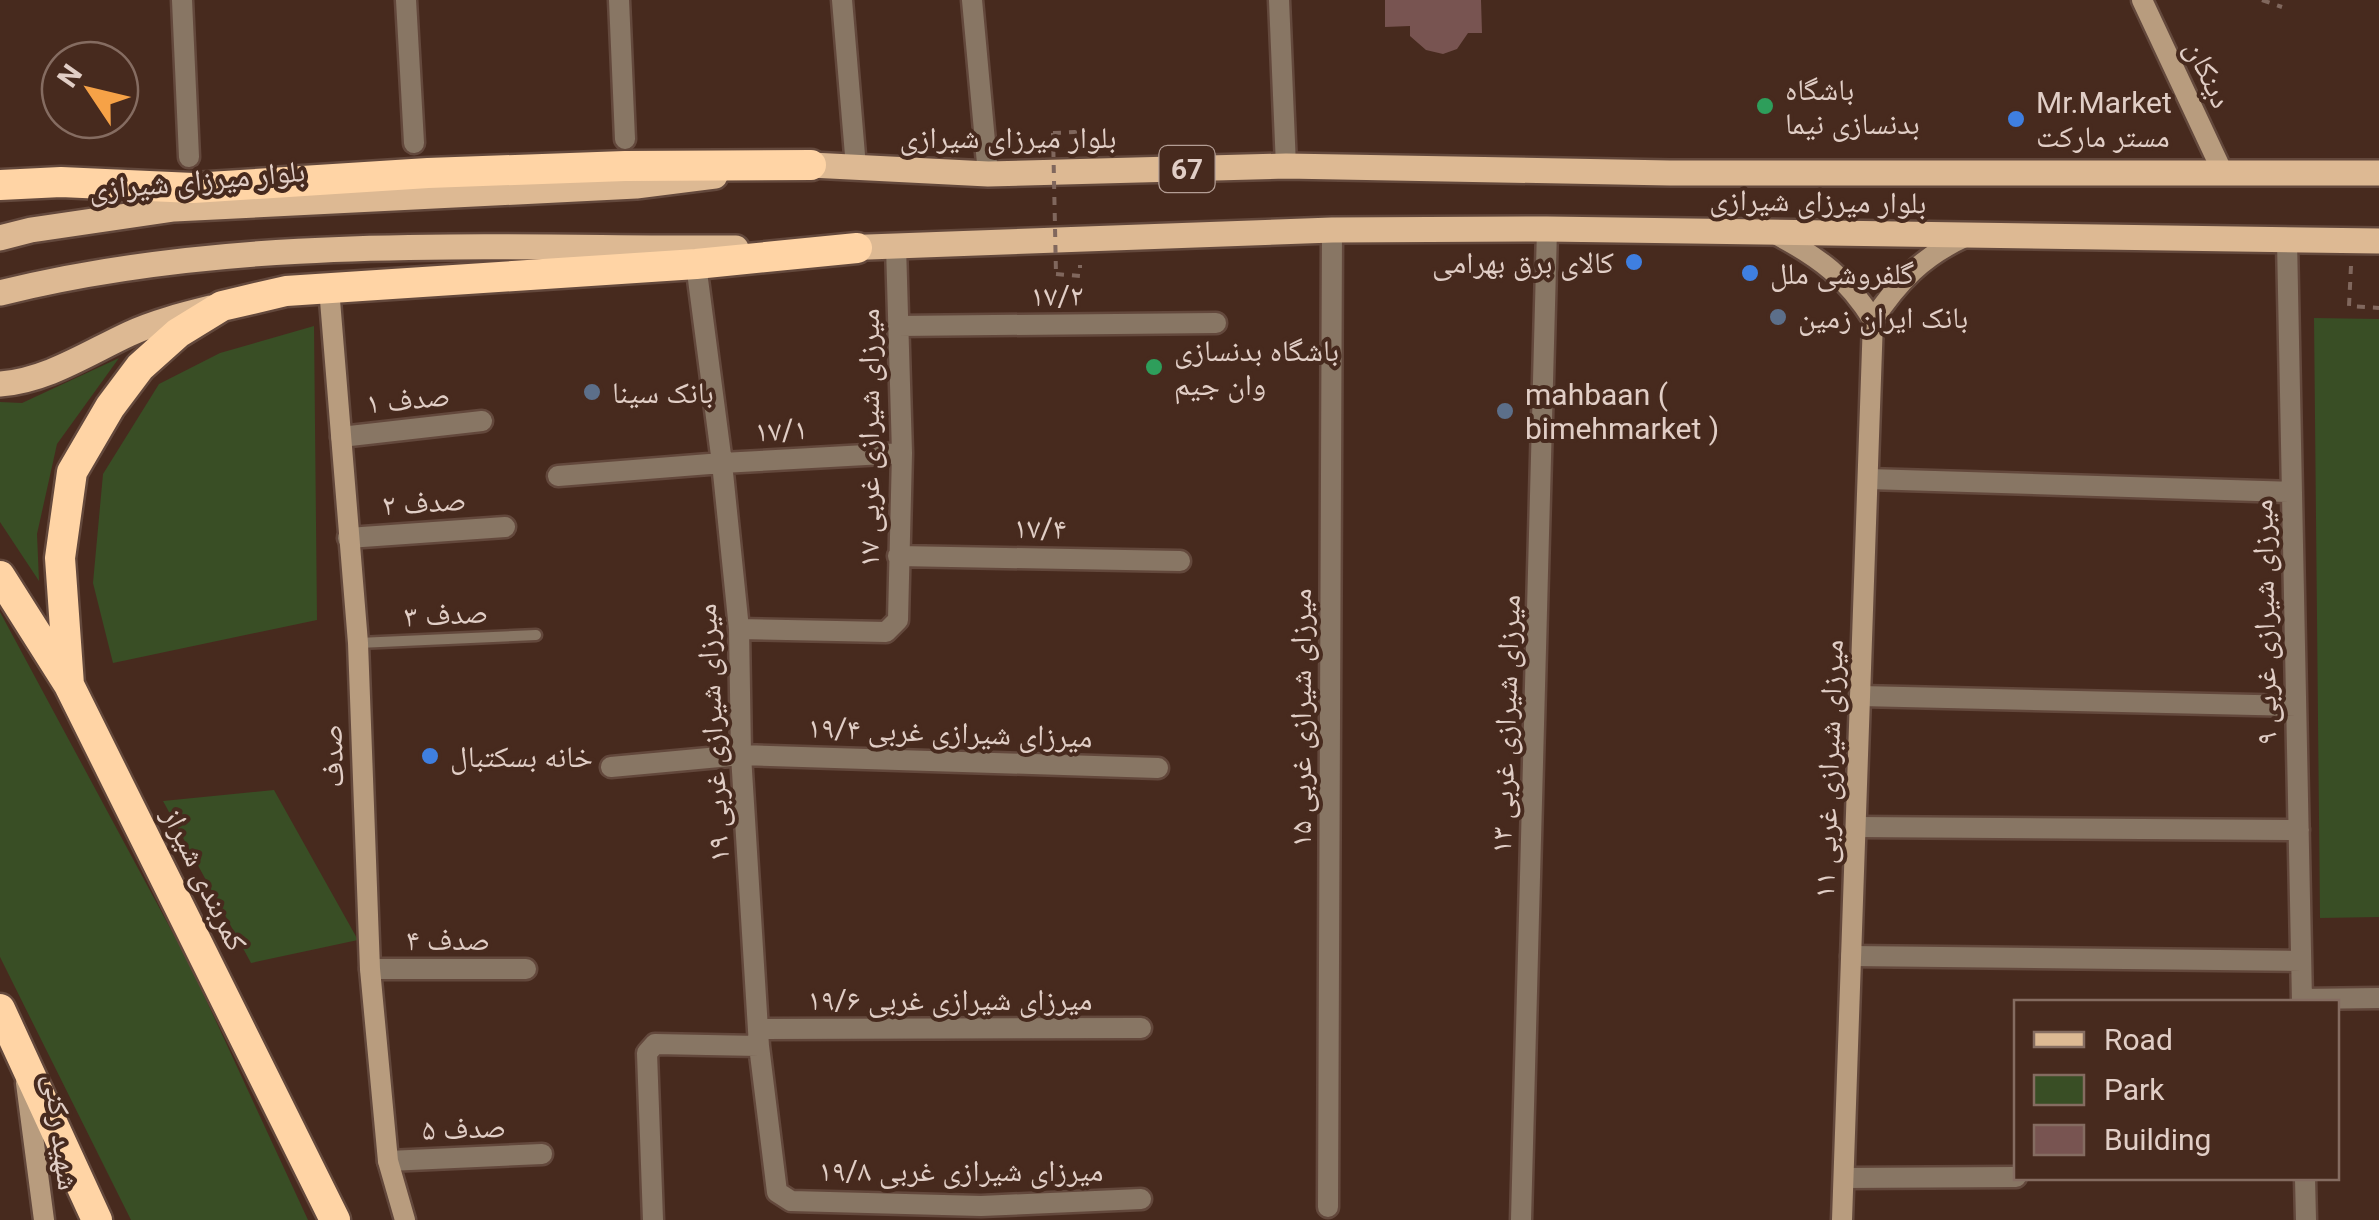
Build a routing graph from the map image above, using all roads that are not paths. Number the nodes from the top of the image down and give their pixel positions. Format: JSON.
{"nodes":[{"id":1,"x":182,"y":0,"type":"edge"},
{"id":2,"x":406,"y":0,"type":"edge"},
{"id":3,"x":619,"y":0,"type":"edge"},
{"id":4,"x":842,"y":0,"type":"edge"},
{"id":5,"x":972,"y":0,"type":"edge"},
{"id":6,"x":1279,"y":0,"type":"edge"},
{"id":7,"x":2142,"y":0,"type":"edge"},
{"id":8,"x":625,"y":139,"type":"dead end"},
{"id":9,"x":414,"y":143,"type":"dead end"},
{"id":10,"x":189,"y":157,"type":"dead end"},
{"id":11,"x":812,"y":165,"type":"junction"},
{"id":12,"x":1286,"y":166,"type":"junction"},
{"id":13,"x":856,"y":167,"type":"junction"},
{"id":14,"x":2223,"y":173,"type":"junction"},
{"id":15,"x":2379,"y":173,"type":"edge"},
{"id":16,"x":988,"y":174,"type":"junction"},
{"id":17,"x":5,"y":186,"type":"edge"},
{"id":18,"x":1547,"y":229,"type":"junction"},
{"id":19,"x":1332,"y":230,"type":"junction"},
{"id":20,"x":1774,"y":233,"type":"junction"},
{"id":21,"x":1967,"y":236,"type":"junction"},
{"id":22,"x":0,"y":238,"type":"edge"},
{"id":23,"x":2287,"y":240,"type":"junction"},
{"id":24,"x":2379,"y":240,"type":"edge"},
{"id":25,"x":896,"y":246,"type":"junction"},
{"id":26,"x":857,"y":248,"type":"junction"},
{"id":27,"x":696,"y":264,"type":"junction"},
{"id":28,"x":329,"y":288,"type":"junction"},
{"id":29,"x":286,"y":291,"type":"junction"},
{"id":30,"x":0,"y":293,"type":"edge"},
{"id":31,"x":1872,"y":320,"type":"junction"},
{"id":32,"x":1216,"y":323,"type":"dead end"},
{"id":33,"x":898,"y":326,"type":"junction"},
{"id":34,"x":0,"y":384,"type":"edge"},
{"id":35,"x":482,"y":421,"type":"dead end"},
{"id":36,"x":341,"y":437,"type":"junction"},
{"id":37,"x":902,"y":454,"type":"junction"},
{"id":38,"x":722,"y":462,"type":"junction"},
{"id":39,"x":558,"y":476,"type":"dead end"},
{"id":40,"x":1868,"y":479,"type":"junction"},
{"id":41,"x":2292,"y":492,"type":"junction"},
{"id":42,"x":505,"y":527,"type":"dead end"},
{"id":43,"x":348,"y":538,"type":"junction"},
{"id":44,"x":898,"y":556,"type":"junction"},
{"id":45,"x":1180,"y":560,"type":"dead end"},
{"id":46,"x":0,"y":576,"type":"edge"},
{"id":47,"x":738,"y":629,"type":"junction"},
{"id":48,"x":536,"y":635,"type":"dead end"},
{"id":49,"x":358,"y":643,"type":"junction"},
{"id":50,"x":70,"y":685,"type":"junction"},
{"id":51,"x":1860,"y":696,"type":"junction"},
{"id":52,"x":2296,"y":706,"type":"junction"},
{"id":53,"x":741,"y":755,"type":"junction"},
{"id":54,"x":611,"y":768,"type":"dead end"},
{"id":55,"x":1158,"y":768,"type":"dead end"},
{"id":56,"x":1856,"y":826,"type":"junction"},
{"id":57,"x":2298,"y":830,"type":"junction"},
{"id":58,"x":1852,"y":956,"type":"junction"},
{"id":59,"x":2301,"y":961,"type":"junction"},
{"id":60,"x":370,"y":970,"type":"junction"},
{"id":61,"x":526,"y":970,"type":"dead end"},
{"id":62,"x":2379,"y":998,"type":"edge"},
{"id":63,"x":2302,"y":1000,"type":"edge"},
{"id":64,"x":2328,"y":1000,"type":"edge"},
{"id":65,"x":0,"y":1009,"type":"edge"},
{"id":66,"x":1141,"y":1028,"type":"dead end"},
{"id":67,"x":759,"y":1038,"type":"junction"},
{"id":68,"x":22,"y":1051,"type":"junction"},
{"id":69,"x":542,"y":1154,"type":"dead end"},
{"id":70,"x":388,"y":1161,"type":"junction"},
{"id":71,"x":2014,"y":1177,"type":"edge"},
{"id":72,"x":1844,"y":1178,"type":"junction"},
{"id":73,"x":2306,"y":1180,"type":"edge"},
{"id":74,"x":783,"y":1197,"type":"joint"},
{"id":75,"x":1141,"y":1198,"type":"dead end"},
{"id":76,"x":1328,"y":1207,"type":"dead end"},
{"id":77,"x":981,"y":1213,"type":"edge"},
{"id":78,"x":44,"y":1220,"type":"edge"},
{"id":79,"x":97,"y":1220,"type":"edge"},
{"id":80,"x":335,"y":1220,"type":"edge"},
{"id":81,"x":405,"y":1220,"type":"edge"},
{"id":82,"x":654,"y":1220,"type":"edge"},
{"id":83,"x":1521,"y":1220,"type":"edge"},
{"id":84,"x":1842,"y":1220,"type":"edge"},
{"id":85,"x":2306,"y":1220,"type":"edge"}],
"edges":[{"from":1,"to":10,"type":"street"},
{"from":2,"to":9,"type":"street"},
{"from":3,"to":8,"type":"street"},
{"from":4,"to":13,"type":"street"},
{"from":5,"to":16,"type":"street"},
{"from":6,"to":12,"type":"street"},
{"from":7,"to":14,"type":"street","name":"دینکان"},
{"from":11,"to":13,"type":"main road","name":"بلوار میرزای شیرازی","number":"67"},
{"from":11,"to":17,"type":"highway"},
{"from":11,"to":22,"type":"main road","name":"بلوار میرزای شیرازی","number":"67"},
{"from":12,"to":14,"type":"main road","name":"بلوار میرزای شیرازی","number":"67"},
{"from":12,"to":16,"type":"main road","name":"بلوار میرزای شیرازی","number":"67"},
{"from":13,"to":16,"type":"main road","name":"بلوار میرزای شیرازی","number":"67"},
{"from":14,"to":15,"type":"main road","name":"بلوار میرزای شیرازی","number":"67"},
{"from":18,"to":19,"type":"main road","name":"بلوار میرزای شیرازی","number":"67"},
{"from":18,"to":20,"type":"main road","name":"بلوار میرزای شیرازی","number":"67"},
{"from":18,"to":83,"type":"street","name":"۱۳ میرزای شیرازی غربی"},
{"from":19,"to":25,"type":"main road","name":"بلوار میرزای شیرازی","number":"67"},
{"from":19,"to":76,"type":"street","name":"۱۵ میرزای شیرازی غربی"},
{"from":20,"to":21,"type":"main road","name":"بلوار میرزای شیرازی","number":"67"},
{"from":20,"to":31,"type":"street"},
{"from":21,"to":23,"type":"main road","name":"بلوار میرزای شیرازی","number":"67"},
{"from":21,"to":31,"type":"street"},
{"from":23,"to":24,"type":"main road","name":"بلوار میرزای شیرازی","number":"67"},
{"from":23,"to":41,"type":"street","name":"میرزای شیرازی غربی ۹"},
{"from":25,"to":26,"type":"main road","name":"بلوار میرزای شیرازی","number":"67"},
{"from":25,"to":33,"type":"street","name":"۱۷ میرزای شیرازی غربی"},
{"from":26,"to":27,"type":"highway"},
{"from":26,"to":30,"type":"main road","name":"بلوار میرزای شیرازی","number":"67"},
{"from":27,"to":28,"type":"highway"},
{"from":27,"to":38,"type":"street","name":"۱۹ میرزای شیرازی غربی"},
{"from":28,"to":29,"type":"highway"},
{"from":28,"to":36,"type":"street","name":"صدف"},
{"from":29,"to":34,"type":"main road"},
{"from":29,"to":50,"type":"highway"},
{"from":31,"to":40,"type":"street","name":"میرزای شیرازی غربی ۱۱"},
{"from":32,"to":33,"type":"street","name":"۱۷/۲"},
{"from":33,"to":37,"type":"street","name":"۱۷ میرزای شیرازی غربی"},
{"from":35,"to":36,"type":"street","name":"۱ صدف"},
{"from":36,"to":43,"type":"street","name":"صدف"},
{"from":37,"to":38,"type":"street","name":"۱۷/۱"},
{"from":37,"to":44,"type":"street","name":"۱۷ میرزای شیرازی غربی"},
{"from":38,"to":39,"type":"street","name":"۱۷/۱"},
{"from":38,"to":47,"type":"street","name":"۱۹ میرزای شیرازی غربی"},
{"from":40,"to":41,"type":"street"},
{"from":40,"to":51,"type":"street","name":"میرزای شیرازی غربی ۱۱"},
{"from":41,"to":52,"type":"street","name":"میرزای شیرازی غربی ۹"},
{"from":42,"to":43,"type":"street","name":"۲ صدف"},
{"from":43,"to":49,"type":"street","name":"صدف"},
{"from":44,"to":45,"type":"street","name":"۱۷/۴"},
{"from":44,"to":47,"type":"street","name":"۱۷ میرزای شیرازی غربی"},
{"from":46,"to":50,"type":"highway","name":"کمربندی شیراز"},
{"from":47,"to":53,"type":"street","name":"۱۹ میرزای شیرازی غربی"},
{"from":48,"to":49,"type":"lane","name":"صدف ۳"},
{"from":49,"to":60,"type":"street","name":"صدف"},
{"from":50,"to":80,"type":"highway","name":"کمربندی شیراز"},
{"from":51,"to":52,"type":"street"},
{"from":51,"to":56,"type":"street","name":"میرزای شیرازی غربی ۱۱"},
{"from":52,"to":57,"type":"street","name":"میرزای شیرازی غربی ۹"},
{"from":53,"to":54,"type":"street","name":"۱۹/۴ میرزای شیرازی غربی"},
{"from":53,"to":55,"type":"street","name":"۱۹/۴ میرزای شیرازی غربی"},
{"from":53,"to":67,"type":"street","name":"۱۹ میرزای شیرازی غربی"},
{"from":56,"to":57,"type":"street"},
{"from":56,"to":58,"type":"street","name":"میرزای شیرازی غربی ۱۱"},
{"from":57,"to":59,"type":"street","name":"میرزای شیرازی غربی ۹"},
{"from":58,"to":59,"type":"street"},
{"from":58,"to":72,"type":"street","name":"میرزای شیرازی غربی ۱۱"},
{"from":59,"to":63,"type":"street","name":"میرزای شیرازی غربی ۹"},
{"from":60,"to":61,"type":"street","name":"۴ صدف"},
{"from":60,"to":70,"type":"street","name":"صدف"},
{"from":62,"to":64,"type":"street"},
{"from":65,"to":68,"type":"highway"},
{"from":66,"to":67,"type":"street","name":"۱۹/۶ میرزای شیرازی غربی"},
{"from":67,"to":74,"type":"street","name":"۱۹ میرزای شیرازی غربی"},
{"from":67,"to":82,"type":"street","name":"۱۹/۶ میرزای شیرازی غربی"},
{"from":68,"to":78,"type":"street","name":"شهید رکنی"},
{"from":68,"to":79,"type":"highway"},
{"from":69,"to":70,"type":"street","name":"۵ صدف"},
{"from":70,"to":81,"type":"street","name":"صدف"},
{"from":71,"to":72,"type":"street"},
{"from":72,"to":84,"type":"street","name":"میرزای شیرازی غربی ۱۱"},
{"from":73,"to":85,"type":"street"},
{"from":74,"to":77,"type":"street","name":"۱۹/۸ میرزای شیرازی غربی"},
{"from":75,"to":77,"type":"street","name":"۱۹/۸ میرزای شیرازی غربی"}]}
